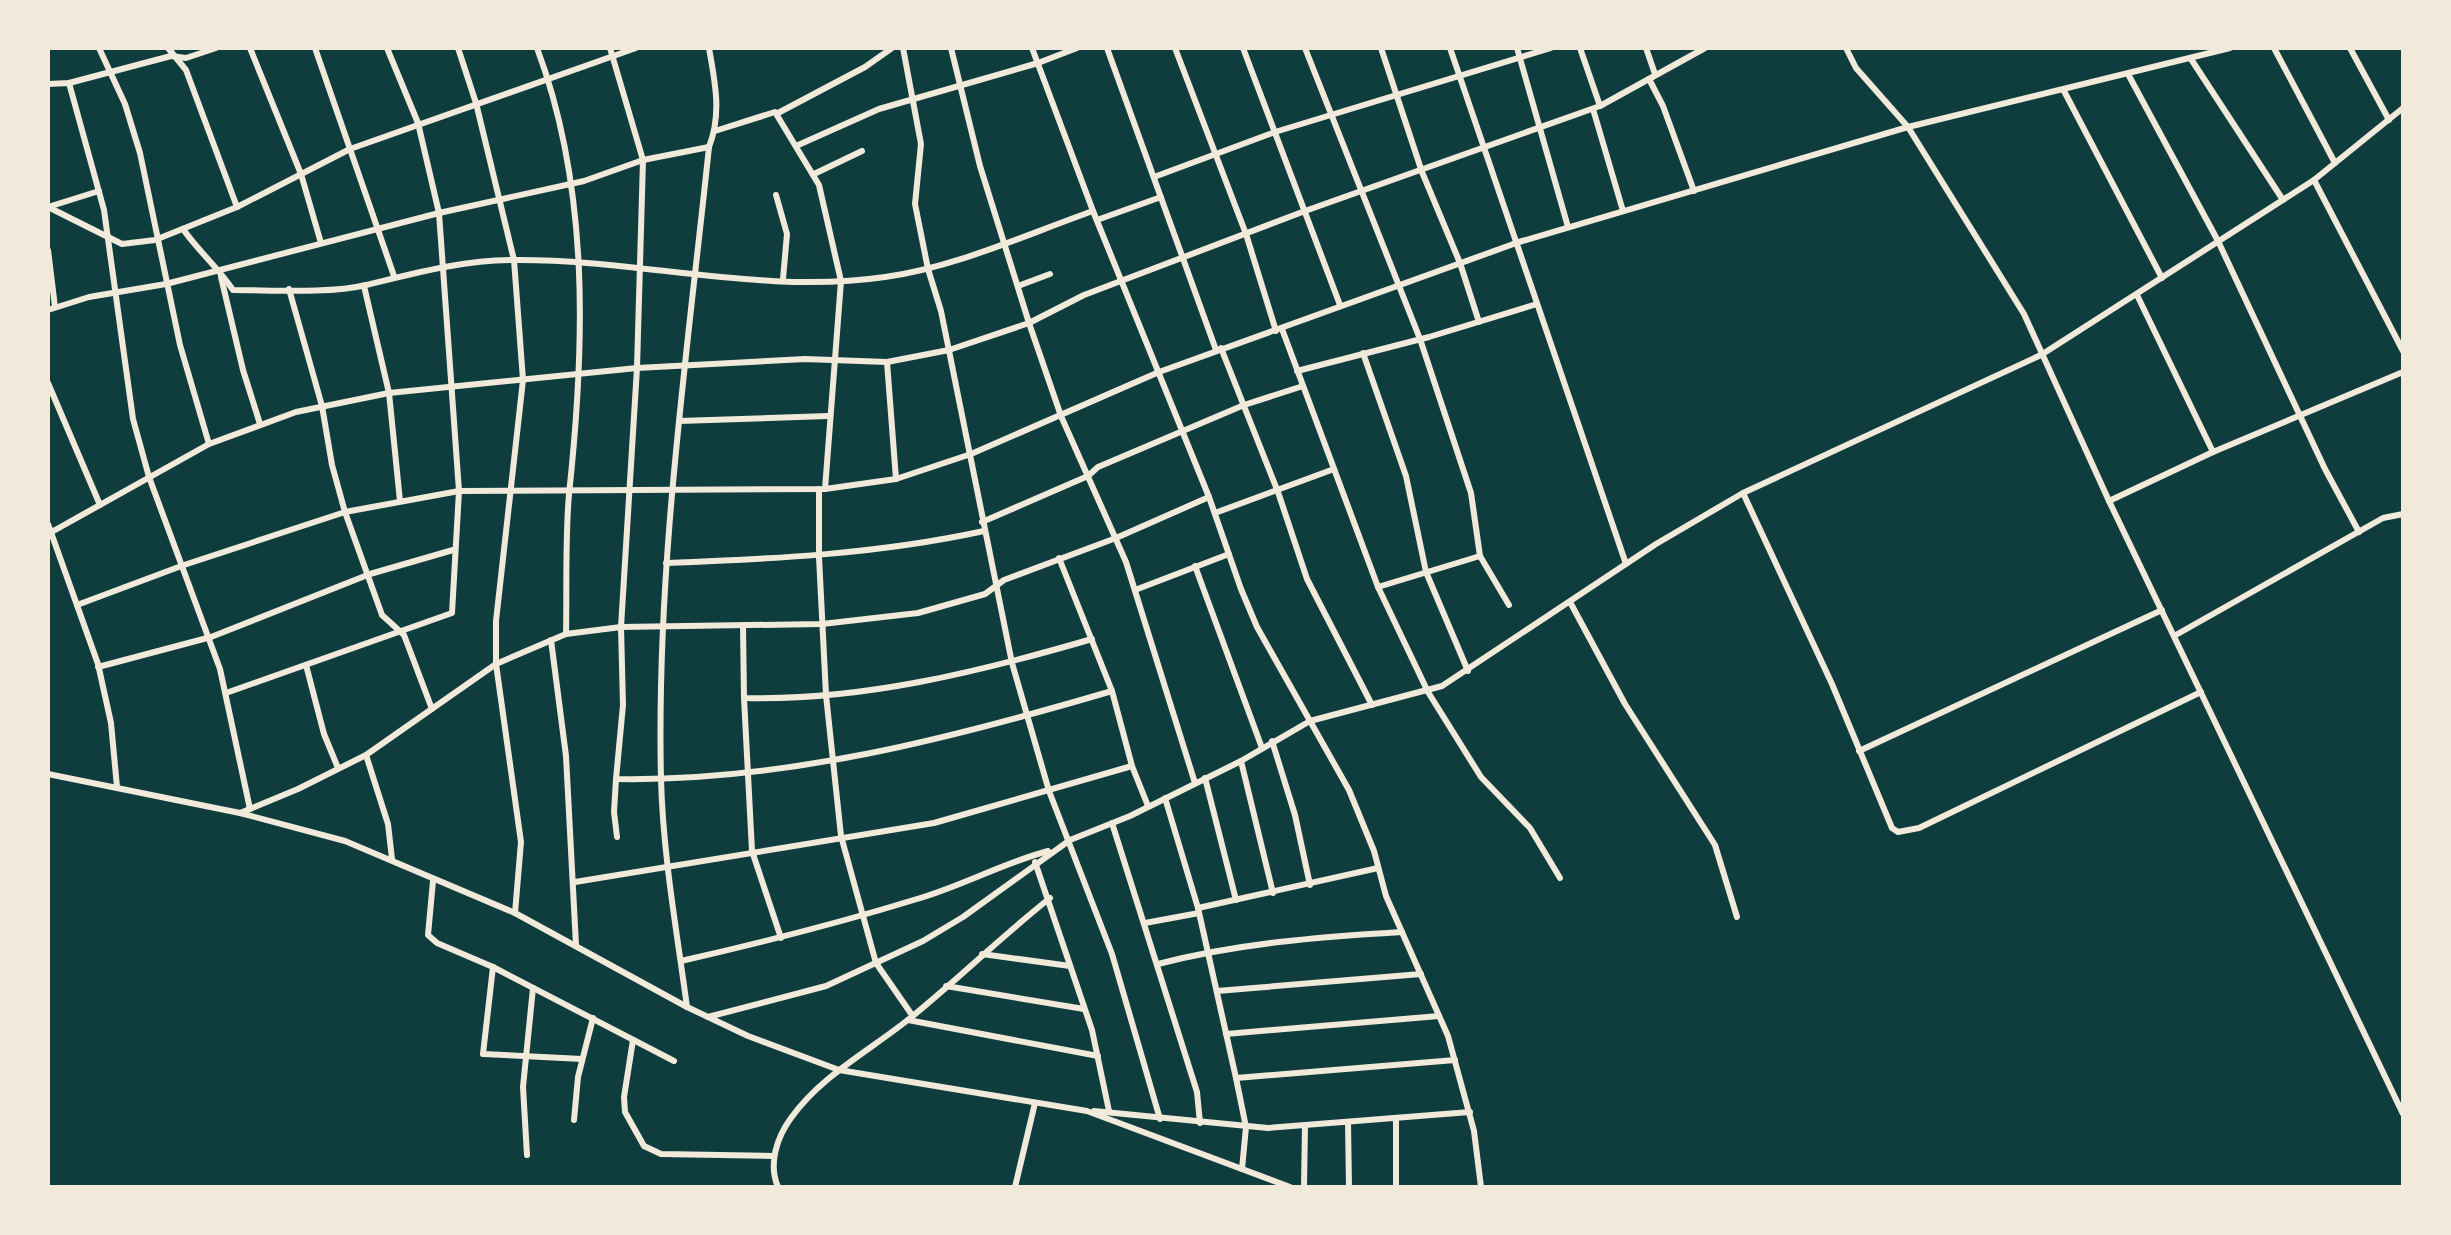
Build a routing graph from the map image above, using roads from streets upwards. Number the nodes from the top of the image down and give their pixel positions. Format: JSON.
{"nodes":[{"id":1,"x":99,"y":48,"type":"edge"},
{"id":2,"x":216,"y":48,"type":"edge"},
{"id":3,"x":250,"y":48,"type":"edge"},
{"id":4,"x":315,"y":48,"type":"edge"},
{"id":5,"x":387,"y":48,"type":"edge"},
{"id":6,"x":458,"y":48,"type":"edge"},
{"id":7,"x":537,"y":48,"type":"edge"},
{"id":8,"x":636,"y":48,"type":"edge"},
{"id":9,"x":709,"y":48,"type":"edge"},
{"id":10,"x":892,"y":48,"type":"edge"},
{"id":11,"x":903,"y":48,"type":"edge"},
{"id":12,"x":951,"y":48,"type":"edge"},
{"id":13,"x":1032,"y":48,"type":"edge"},
{"id":14,"x":1077,"y":48,"type":"edge"},
{"id":15,"x":1107,"y":48,"type":"edge"},
{"id":16,"x":1175,"y":48,"type":"edge"},
{"id":17,"x":1243,"y":48,"type":"edge"},
{"id":18,"x":1305,"y":48,"type":"edge"},
{"id":19,"x":1381,"y":48,"type":"edge"},
{"id":20,"x":1450,"y":48,"type":"edge"},
{"id":21,"x":1517,"y":48,"type":"edge"},
{"id":22,"x":1551,"y":48,"type":"edge"},
{"id":23,"x":1580,"y":48,"type":"edge"},
{"id":24,"x":1646,"y":48,"type":"edge"},
{"id":25,"x":1705,"y":48,"type":"edge"},
{"id":26,"x":1846,"y":48,"type":"edge"},
{"id":27,"x":2230,"y":48,"type":"edge"},
{"id":28,"x":2274,"y":48,"type":"edge"},
{"id":29,"x":2350,"y":48,"type":"edge"},
{"id":30,"x":170,"y":52,"type":"edge"},
{"id":31,"x":611,"y":52,"type":"edge"},
{"id":32,"x":1520,"y":57,"type":"junction"},
{"id":33,"x":2191,"y":59,"type":"junction"},
{"id":34,"x":1038,"y":63,"type":"junction"},
{"id":35,"x":107,"y":71,"type":"junction"},
{"id":36,"x":2128,"y":74,"type":"junction"},
{"id":37,"x":1459,"y":76,"type":"junction"},
{"id":38,"x":1652,"y":76,"type":"junction"},
{"id":39,"x":548,"y":77,"type":"junction"},
{"id":40,"x":69,"y":83,"type":"junction"},
{"id":41,"x":49,"y":85,"type":"edge"},
{"id":42,"x":960,"y":86,"type":"junction"},
{"id":43,"x":2064,"y":91,"type":"junction"},
{"id":44,"x":1396,"y":94,"type":"junction"},
{"id":45,"x":915,"y":99,"type":"junction"},
{"id":46,"x":476,"y":103,"type":"junction"},
{"id":47,"x":1596,"y":108,"type":"junction"},
{"id":48,"x":2403,"y":108,"type":"edge"},
{"id":49,"x":778,"y":113,"type":"junction"},
{"id":50,"x":1330,"y":114,"type":"junction"},
{"id":51,"x":2389,"y":120,"type":"junction"},
{"id":52,"x":418,"y":123,"type":"junction"},
{"id":53,"x":1908,"y":127,"type":"junction"},
{"id":54,"x":1541,"y":128,"type":"junction"},
{"id":55,"x":715,"y":131,"type":"junction"},
{"id":56,"x":1275,"y":132,"type":"junction"},
{"id":57,"x":796,"y":146,"type":"junction"},
{"id":58,"x":709,"y":147,"type":"junction"},
{"id":59,"x":1484,"y":147,"type":"junction"},
{"id":60,"x":350,"y":149,"type":"junction"},
{"id":61,"x":862,"y":151,"type":"dead end"},
{"id":62,"x":1215,"y":152,"type":"junction"},
{"id":63,"x":643,"y":160,"type":"junction"},
{"id":64,"x":2335,"y":163,"type":"junction"},
{"id":65,"x":1422,"y":172,"type":"junction"},
{"id":66,"x":301,"y":174,"type":"junction"},
{"id":67,"x":814,"y":174,"type":"junction"},
{"id":68,"x":1154,"y":177,"type":"junction"},
{"id":69,"x":2314,"y":180,"type":"junction"},
{"id":70,"x":572,"y":184,"type":"junction"},
{"id":71,"x":1363,"y":190,"type":"junction"},
{"id":72,"x":99,"y":191,"type":"junction"},
{"id":73,"x":1694,"y":191,"type":"junction"},
{"id":74,"x":776,"y":195,"type":"dead end"},
{"id":75,"x":1161,"y":197,"type":"junction"},
{"id":76,"x":500,"y":200,"type":"junction"},
{"id":77,"x":2283,"y":200,"type":"junction"},
{"id":78,"x":48,"y":207,"type":"edge"},
{"id":79,"x":237,"y":207,"type":"junction"},
{"id":80,"x":1093,"y":211,"type":"junction"},
{"id":81,"x":1305,"y":211,"type":"junction"},
{"id":82,"x":1623,"y":211,"type":"junction"},
{"id":83,"x":439,"y":213,"type":"junction"},
{"id":84,"x":1097,"y":220,"type":"junction"},
{"id":85,"x":1568,"y":227,"type":"junction"},
{"id":86,"x":183,"y":229,"type":"junction"},
{"id":87,"x":379,"y":229,"type":"junction"},
{"id":88,"x":1246,"y":234,"type":"junction"},
{"id":89,"x":109,"y":239,"type":"junction"},
{"id":90,"x":155,"y":240,"type":"junction"},
{"id":91,"x":1006,"y":241,"type":"junction"},
{"id":92,"x":2218,"y":241,"type":"junction"},
{"id":93,"x":1519,"y":242,"type":"junction"},
{"id":94,"x":321,"y":243,"type":"junction"},
{"id":95,"x":48,"y":250,"type":"edge"},
{"id":96,"x":1183,"y":257,"type":"junction"},
{"id":97,"x":514,"y":260,"type":"junction"},
{"id":98,"x":577,"y":262,"type":"junction"},
{"id":99,"x":1460,"y":263,"type":"junction"},
{"id":100,"x":445,"y":265,"type":"junction"},
{"id":101,"x":928,"y":269,"type":"junction"},
{"id":102,"x":220,"y":270,"type":"junction"},
{"id":103,"x":639,"y":270,"type":"junction"},
{"id":104,"x":1050,"y":274,"type":"dead end"},
{"id":105,"x":394,"y":276,"type":"junction"},
{"id":106,"x":695,"y":276,"type":"junction"},
{"id":107,"x":2162,"y":278,"type":"junction"},
{"id":108,"x":783,"y":279,"type":"junction"},
{"id":109,"x":1123,"y":280,"type":"junction"},
{"id":110,"x":841,"y":281,"type":"junction"},
{"id":111,"x":1399,"y":283,"type":"junction"},
{"id":112,"x":166,"y":284,"type":"junction"},
{"id":113,"x":364,"y":286,"type":"junction"},
{"id":114,"x":1018,"y":286,"type":"junction"},
{"id":115,"x":289,"y":289,"type":"junction"},
{"id":116,"x":113,"y":292,"type":"junction"},
{"id":117,"x":2137,"y":295,"type":"junction"},
{"id":118,"x":1537,"y":304,"type":"junction"},
{"id":119,"x":1340,"y":305,"type":"junction"},
{"id":120,"x":52,"y":309,"type":"edge"},
{"id":121,"x":1479,"y":322,"type":"junction"},
{"id":122,"x":1029,"y":323,"type":"junction"},
{"id":123,"x":1279,"y":330,"type":"junction"},
{"id":124,"x":1420,"y":339,"type":"junction"},
{"id":125,"x":1219,"y":349,"type":"junction"},
{"id":126,"x":949,"y":350,"type":"junction"},
{"id":127,"x":2403,"y":351,"type":"edge"},
{"id":128,"x":1363,"y":353,"type":"junction"},
{"id":129,"x":2041,"y":355,"type":"junction"},
{"id":130,"x":835,"y":361,"type":"junction"},
{"id":131,"x":887,"y":362,"type":"junction"},
{"id":132,"x":686,"y":366,"type":"junction"},
{"id":133,"x":637,"y":368,"type":"junction"},
{"id":134,"x":1297,"y":371,"type":"junction"},
{"id":135,"x":1159,"y":372,"type":"junction"},
{"id":136,"x":2403,"y":372,"type":"edge"},
{"id":137,"x":580,"y":373,"type":"junction"},
{"id":138,"x":523,"y":380,"type":"junction"},
{"id":139,"x":48,"y":383,"type":"edge"},
{"id":140,"x":453,"y":385,"type":"junction"},
{"id":141,"x":1303,"y":386,"type":"junction"},
{"id":142,"x":389,"y":393,"type":"junction"},
{"id":143,"x":1244,"y":405,"type":"junction"},
{"id":144,"x":322,"y":406,"type":"junction"},
{"id":145,"x":2301,"y":414,"type":"junction"},
{"id":146,"x":828,"y":416,"type":"junction"},
{"id":147,"x":1061,"y":416,"type":"junction"},
{"id":148,"x":679,"y":421,"type":"junction"},
{"id":149,"x":260,"y":424,"type":"junction"},
{"id":150,"x":1182,"y":432,"type":"junction"},
{"id":151,"x":209,"y":444,"type":"junction"},
{"id":152,"x":2213,"y":452,"type":"junction"},
{"id":153,"x":971,"y":454,"type":"junction"},
{"id":154,"x":1334,"y":469,"type":"junction"},
{"id":155,"x":1088,"y":476,"type":"junction"},
{"id":156,"x":149,"y":477,"type":"junction"},
{"id":157,"x":896,"y":479,"type":"junction"},
{"id":158,"x":630,"y":488,"type":"junction"},
{"id":159,"x":671,"y":489,"type":"junction"},
{"id":160,"x":822,"y":489,"type":"junction"},
{"id":161,"x":508,"y":490,"type":"junction"},
{"id":162,"x":459,"y":491,"type":"junction"},
{"id":163,"x":1278,"y":492,"type":"junction"},
{"id":164,"x":569,"y":493,"type":"junction"},
{"id":165,"x":1743,"y":493,"type":"junction"},
{"id":166,"x":1209,"y":497,"type":"junction"},
{"id":167,"x":400,"y":501,"type":"junction"},
{"id":168,"x":2109,"y":501,"type":"junction"},
{"id":169,"x":100,"y":505,"type":"junction"},
{"id":170,"x":345,"y":512,"type":"junction"},
{"id":171,"x":1215,"y":513,"type":"junction"},
{"id":172,"x":2403,"y":514,"type":"edge"},
{"id":173,"x":982,"y":522,"type":"junction"},
{"id":174,"x":48,"y":524,"type":"edge"},
{"id":175,"x":984,"y":531,"type":"junction"},
{"id":176,"x":2359,"y":532,"type":"junction"},
{"id":177,"x":50,"y":533,"type":"edge"},
{"id":178,"x":1116,"y":538,"type":"junction"},
{"id":179,"x":453,"y":550,"type":"junction"},
{"id":180,"x":1229,"y":554,"type":"junction"},
{"id":181,"x":1480,"y":556,"type":"junction"},
{"id":182,"x":819,"y":557,"type":"junction"},
{"id":183,"x":1059,"y":558,"type":"junction"},
{"id":184,"x":666,"y":563,"type":"junction"},
{"id":185,"x":1626,"y":564,"type":"junction"},
{"id":186,"x":184,"y":565,"type":"junction"},
{"id":187,"x":1195,"y":566,"type":"junction"},
{"id":188,"x":1426,"y":572,"type":"junction"},
{"id":189,"x":370,"y":574,"type":"junction"},
{"id":190,"x":994,"y":587,"type":"junction"},
{"id":191,"x":1378,"y":587,"type":"junction"},
{"id":192,"x":1135,"y":590,"type":"junction"},
{"id":193,"x":1570,"y":602,"type":"junction"},
{"id":194,"x":77,"y":605,"type":"junction"},
{"id":195,"x":1509,"y":605,"type":"dead end"},
{"id":196,"x":2162,"y":610,"type":"junction"},
{"id":197,"x":822,"y":624,"type":"junction"},
{"id":198,"x":743,"y":625,"type":"junction"},
{"id":199,"x":621,"y":627,"type":"junction"},
{"id":200,"x":661,"y":627,"type":"junction"},
{"id":201,"x":398,"y":629,"type":"junction"},
{"id":202,"x":566,"y":634,"type":"junction"},
{"id":203,"x":2174,"y":636,"type":"junction"},
{"id":204,"x":211,"y":637,"type":"junction"},
{"id":205,"x":1092,"y":639,"type":"junction"},
{"id":206,"x":551,"y":640,"type":"junction"},
{"id":207,"x":1012,"y":663,"type":"junction"},
{"id":208,"x":496,"y":664,"type":"junction"},
{"id":209,"x":306,"y":665,"type":"junction"},
{"id":210,"x":98,"y":667,"type":"junction"},
{"id":211,"x":1468,"y":671,"type":"junction"},
{"id":212,"x":1112,"y":691,"type":"junction"},
{"id":213,"x":1428,"y":692,"type":"junction"},
{"id":214,"x":2201,"y":692,"type":"junction"},
{"id":215,"x":226,"y":693,"type":"junction"},
{"id":216,"x":826,"y":695,"type":"junction"},
{"id":217,"x":744,"y":698,"type":"junction"},
{"id":218,"x":1372,"y":705,"type":"junction"},
{"id":219,"x":432,"y":709,"type":"junction"},
{"id":220,"x":1026,"y":716,"type":"junction"},
{"id":221,"x":1310,"y":721,"type":"junction"},
{"id":222,"x":1272,"y":741,"type":"junction"},
{"id":223,"x":1262,"y":748,"type":"junction"},
{"id":224,"x":1859,"y":751,"type":"junction"},
{"id":225,"x":366,"y":755,"type":"junction"},
{"id":226,"x":833,"y":759,"type":"junction"},
{"id":227,"x":1241,"y":761,"type":"junction"},
{"id":228,"x":1132,"y":766,"type":"junction"},
{"id":229,"x":338,"y":768,"type":"junction"},
{"id":230,"x":747,"y":771,"type":"junction"},
{"id":231,"x":48,"y":774,"type":"edge"},
{"id":232,"x":1205,"y":778,"type":"junction"},
{"id":233,"x":616,"y":779,"type":"junction"},
{"id":234,"x":661,"y":782,"type":"junction"},
{"id":235,"x":1195,"y":783,"type":"junction"},
{"id":236,"x":117,"y":787,"type":"junction"},
{"id":237,"x":1049,"y":791,"type":"junction"},
{"id":238,"x":1165,"y":798,"type":"junction"},
{"id":239,"x":1148,"y":806,"type":"junction"},
{"id":240,"x":250,"y":809,"type":"junction"},
{"id":241,"x":240,"y":813,"type":"junction"},
{"id":242,"x":1112,"y":823,"type":"junction"},
{"id":243,"x":841,"y":836,"type":"junction"},
{"id":244,"x":617,"y":837,"type":"dead end"},
{"id":245,"x":1070,"y":840,"type":"junction"},
{"id":246,"x":1054,"y":849,"type":"junction"},
{"id":247,"x":752,"y":851,"type":"junction"},
{"id":248,"x":392,"y":859,"type":"junction"},
{"id":249,"x":1035,"y":862,"type":"junction"},
{"id":250,"x":668,"y":865,"type":"junction"},
{"id":251,"x":1378,"y":868,"type":"junction"},
{"id":252,"x":1560,"y":878,"type":"dead end"},
{"id":253,"x":433,"y":881,"type":"junction"},
{"id":254,"x":575,"y":882,"type":"junction"},
{"id":255,"x":1310,"y":885,"type":"junction"},
{"id":256,"x":1273,"y":893,"type":"junction"},
{"id":257,"x":1050,"y":898,"type":"junction"},
{"id":258,"x":1236,"y":900,"type":"junction"},
{"id":259,"x":1199,"y":910,"type":"junction"},
{"id":260,"x":515,"y":913,"type":"junction"},
{"id":261,"x":863,"y":913,"type":"junction"},
{"id":262,"x":1737,"y":917,"type":"dead end"},
{"id":263,"x":1145,"y":923,"type":"junction"},
{"id":264,"x":1402,"y":932,"type":"junction"},
{"id":265,"x":781,"y":938,"type":"junction"},
{"id":266,"x":576,"y":945,"type":"junction"},
{"id":267,"x":1208,"y":951,"type":"junction"},
{"id":268,"x":982,"y":954,"type":"junction"},
{"id":269,"x":681,"y":961,"type":"junction"},
{"id":270,"x":876,"y":963,"type":"junction"},
{"id":271,"x":1158,"y":964,"type":"junction"},
{"id":272,"x":1070,"y":966,"type":"junction"},
{"id":273,"x":493,"y":967,"type":"junction"},
{"id":274,"x":1421,"y":974,"type":"junction"},
{"id":275,"x":946,"y":986,"type":"junction"},
{"id":276,"x":533,"y":988,"type":"junction"},
{"id":277,"x":1217,"y":991,"type":"junction"},
{"id":278,"x":687,"y":1007,"type":"junction"},
{"id":279,"x":1084,"y":1009,"type":"junction"},
{"id":280,"x":1439,"y":1016,"type":"junction"},
{"id":281,"x":708,"y":1017,"type":"junction"},
{"id":282,"x":593,"y":1018,"type":"junction"},
{"id":283,"x":910,"y":1018,"type":"junction"},
{"id":284,"x":1226,"y":1034,"type":"junction"},
{"id":285,"x":633,"y":1040,"type":"junction"},
{"id":286,"x":526,"y":1055,"type":"junction"},
{"id":287,"x":1098,"y":1056,"type":"junction"},
{"id":288,"x":582,"y":1059,"type":"junction"},
{"id":289,"x":1455,"y":1060,"type":"junction"},
{"id":290,"x":674,"y":1061,"type":"dead end"},
{"id":291,"x":839,"y":1070,"type":"junction"},
{"id":292,"x":1236,"y":1078,"type":"junction"},
{"id":293,"x":1035,"y":1103,"type":"junction"},
{"id":294,"x":1087,"y":1111,"type":"junction"},
{"id":295,"x":1109,"y":1111,"type":"junction"},
{"id":296,"x":1470,"y":1112,"type":"junction"},
{"id":297,"x":2403,"y":1114,"type":"edge"},
{"id":298,"x":1396,"y":1118,"type":"junction"},
{"id":299,"x":1160,"y":1119,"type":"junction"},
{"id":300,"x":574,"y":1120,"type":"dead end"},
{"id":301,"x":1348,"y":1122,"type":"junction"},
{"id":302,"x":1200,"y":1123,"type":"junction"},
{"id":303,"x":1305,"y":1125,"type":"junction"},
{"id":304,"x":1246,"y":1127,"type":"junction"},
{"id":305,"x":527,"y":1155,"type":"dead end"},
{"id":306,"x":774,"y":1156,"type":"junction"},
{"id":307,"x":1242,"y":1169,"type":"junction"},
{"id":308,"x":778,"y":1187,"type":"edge"},
{"id":309,"x":1015,"y":1187,"type":"edge"},
{"id":310,"x":1290,"y":1187,"type":"edge"},
{"id":311,"x":1304,"y":1187,"type":"edge"},
{"id":312,"x":1349,"y":1187,"type":"edge"},
{"id":313,"x":1396,"y":1187,"type":"edge"},
{"id":314,"x":1481,"y":1187,"type":"edge"}],
"edges":[{"from":1,"to":35,"type":"street"},
{"from":2,"to":30,"type":"street"},
{"from":3,"to":66,"type":"street"},
{"from":4,"to":60,"type":"street"},
{"from":5,"to":52,"type":"street"},
{"from":6,"to":46,"type":"street"},
{"from":7,"to":39,"type":"street"},
{"from":8,"to":31,"type":"street"},
{"from":9,"to":55,"type":"street"},
{"from":10,"to":49,"type":"street"},
{"from":11,"to":45,"type":"street"},
{"from":12,"to":42,"type":"street"},
{"from":13,"to":34,"type":"street"},
{"from":14,"to":34,"type":"street"},
{"from":15,"to":68,"type":"street"},
{"from":16,"to":62,"type":"street"},
{"from":17,"to":56,"type":"street"},
{"from":18,"to":50,"type":"street"},
{"from":19,"to":44,"type":"street"},
{"from":20,"to":37,"type":"street"},
{"from":21,"to":32,"type":"street"},
{"from":22,"to":32,"type":"street"},
{"from":23,"to":47,"type":"street"},
{"from":24,"to":38,"type":"street"},
{"from":25,"to":38,"type":"street"},
{"from":26,"to":53,"type":"street"},
{"from":27,"to":33,"type":"street"},
{"from":28,"to":64,"type":"street"},
{"from":29,"to":51,"type":"street"},
{"from":30,"to":35,"type":"street"},
{"from":30,"to":79,"type":"street"},
{"from":31,"to":39,"type":"street"},
{"from":31,"to":63,"type":"street"},
{"from":32,"to":37,"type":"street"},
{"from":32,"to":54,"type":"street"},
{"from":33,"to":36,"type":"street"},
{"from":33,"to":77,"type":"street"},
{"from":34,"to":42,"type":"street"},
{"from":34,"to":80,"type":"street"},
{"from":35,"to":40,"type":"street"},
{"from":35,"to":90,"type":"street"},
{"from":36,"to":43,"type":"street"},
{"from":36,"to":92,"type":"street"},
{"from":37,"to":44,"type":"street"},
{"from":37,"to":59,"type":"street"},
{"from":38,"to":47,"type":"street"},
{"from":38,"to":73,"type":"street"},
{"from":39,"to":46,"type":"street"},
{"from":39,"to":70,"type":"street"},
{"from":40,"to":41,"type":"street"},
{"from":40,"to":72,"type":"street"},
{"from":42,"to":45,"type":"street"},
{"from":42,"to":91,"type":"street"},
{"from":43,"to":53,"type":"street"},
{"from":43,"to":107,"type":"street"},
{"from":44,"to":50,"type":"street"},
{"from":44,"to":65,"type":"street"},
{"from":45,"to":57,"type":"street"},
{"from":45,"to":101,"type":"street"},
{"from":46,"to":52,"type":"street"},
{"from":46,"to":76,"type":"street"},
{"from":47,"to":54,"type":"street"},
{"from":47,"to":82,"type":"street"},
{"from":48,"to":51,"type":"street"},
{"from":49,"to":55,"type":"street"},
{"from":49,"to":57,"type":"street"},
{"from":50,"to":56,"type":"street"},
{"from":50,"to":71,"type":"street"},
{"from":51,"to":64,"type":"street"},
{"from":52,"to":60,"type":"street"},
{"from":52,"to":83,"type":"street"},
{"from":53,"to":73,"type":"street"},
{"from":53,"to":129,"type":"street"},
{"from":54,"to":59,"type":"street"},
{"from":54,"to":85,"type":"street"},
{"from":55,"to":58,"type":"street"},
{"from":56,"to":62,"type":"street"},
{"from":56,"to":81,"type":"street"},
{"from":57,"to":67,"type":"street"},
{"from":58,"to":63,"type":"street"},
{"from":58,"to":106,"type":"street"},
{"from":59,"to":65,"type":"street"},
{"from":59,"to":93,"type":"street"},
{"from":60,"to":66,"type":"street"},
{"from":60,"to":87,"type":"street"},
{"from":61,"to":67,"type":"street"},
{"from":62,"to":68,"type":"street"},
{"from":62,"to":88,"type":"street"},
{"from":63,"to":70,"type":"street"},
{"from":63,"to":103,"type":"street"},
{"from":64,"to":69,"type":"street"},
{"from":65,"to":71,"type":"street"},
{"from":65,"to":99,"type":"street"},
{"from":66,"to":79,"type":"street"},
{"from":66,"to":94,"type":"street"},
{"from":67,"to":110,"type":"street"},
{"from":68,"to":75,"type":"street"},
{"from":69,"to":77,"type":"street"},
{"from":69,"to":127,"type":"street"},
{"from":70,"to":76,"type":"street"},
{"from":70,"to":98,"type":"street"},
{"from":71,"to":81,"type":"street"},
{"from":71,"to":111,"type":"street"},
{"from":72,"to":78,"type":"street"},
{"from":72,"to":89,"type":"street"},
{"from":73,"to":82,"type":"street"},
{"from":74,"to":108,"type":"street"},
{"from":75,"to":84,"type":"street"},
{"from":75,"to":96,"type":"street"},
{"from":76,"to":83,"type":"street"},
{"from":76,"to":97,"type":"street"},
{"from":77,"to":92,"type":"street"},
{"from":78,"to":89,"type":"street"},
{"from":79,"to":86,"type":"street"},
{"from":80,"to":84,"type":"street"},
{"from":80,"to":91,"type":"street"},
{"from":81,"to":88,"type":"street"},
{"from":81,"to":119,"type":"street"},
{"from":82,"to":85,"type":"street"},
{"from":83,"to":87,"type":"street"},
{"from":83,"to":100,"type":"street"},
{"from":84,"to":109,"type":"street"},
{"from":85,"to":93,"type":"street"},
{"from":86,"to":90,"type":"street"},
{"from":86,"to":102,"type":"street"},
{"from":87,"to":94,"type":"street"},
{"from":87,"to":105,"type":"street"},
{"from":88,"to":96,"type":"street"},
{"from":88,"to":123,"type":"street"},
{"from":89,"to":90,"type":"street"},
{"from":89,"to":116,"type":"street"},
{"from":90,"to":112,"type":"street"},
{"from":91,"to":101,"type":"street"},
{"from":91,"to":114,"type":"street"},
{"from":92,"to":107,"type":"street"},
{"from":92,"to":145,"type":"street"},
{"from":93,"to":99,"type":"street"},
{"from":93,"to":118,"type":"street"},
{"from":94,"to":102,"type":"street"},
{"from":95,"to":120,"type":"street"},
{"from":96,"to":109,"type":"street"},
{"from":96,"to":125,"type":"street"},
{"from":97,"to":98,"type":"street"},
{"from":97,"to":100,"type":"street"},
{"from":97,"to":138,"type":"street"},
{"from":98,"to":103,"type":"street"},
{"from":98,"to":137,"type":"street"},
{"from":99,"to":111,"type":"street"},
{"from":99,"to":121,"type":"street"},
{"from":100,"to":105,"type":"street"},
{"from":100,"to":140,"type":"street"},
{"from":101,"to":110,"type":"street"},
{"from":101,"to":126,"type":"street"},
{"from":102,"to":112,"type":"street"},
{"from":102,"to":115,"type":"street"},
{"from":102,"to":149,"type":"street"},
{"from":103,"to":106,"type":"street"},
{"from":103,"to":133,"type":"street"},
{"from":104,"to":114,"type":"street"},
{"from":105,"to":113,"type":"street"},
{"from":106,"to":108,"type":"street"},
{"from":106,"to":132,"type":"street"},
{"from":107,"to":117,"type":"street"},
{"from":108,"to":110,"type":"street"},
{"from":109,"to":122,"type":"street"},
{"from":109,"to":135,"type":"street"},
{"from":110,"to":130,"type":"street"},
{"from":111,"to":119,"type":"street"},
{"from":111,"to":124,"type":"street"},
{"from":112,"to":116,"type":"street"},
{"from":112,"to":151,"type":"street"},
{"from":113,"to":115,"type":"street"},
{"from":113,"to":142,"type":"street"},
{"from":114,"to":122,"type":"street"},
{"from":115,"to":144,"type":"street"},
{"from":116,"to":120,"type":"street"},
{"from":116,"to":156,"type":"street"},
{"from":117,"to":129,"type":"street"},
{"from":117,"to":152,"type":"street"},
{"from":118,"to":121,"type":"street"},
{"from":118,"to":185,"type":"street"},
{"from":119,"to":123,"type":"street"},
{"from":121,"to":124,"type":"street"},
{"from":122,"to":126,"type":"street"},
{"from":122,"to":147,"type":"street"},
{"from":123,"to":125,"type":"street"},
{"from":123,"to":134,"type":"street"},
{"from":124,"to":128,"type":"street"},
{"from":124,"to":181,"type":"street"},
{"from":125,"to":135,"type":"street"},
{"from":125,"to":143,"type":"street"},
{"from":126,"to":131,"type":"street"},
{"from":126,"to":153,"type":"street"},
{"from":128,"to":134,"type":"street"},
{"from":128,"to":188,"type":"street"},
{"from":129,"to":165,"type":"street"},
{"from":129,"to":168,"type":"street"},
{"from":130,"to":131,"type":"street"},
{"from":130,"to":132,"type":"street"},
{"from":130,"to":146,"type":"street"},
{"from":131,"to":157,"type":"street"},
{"from":132,"to":133,"type":"street"},
{"from":132,"to":148,"type":"street"},
{"from":133,"to":137,"type":"street"},
{"from":133,"to":158,"type":"street"},
{"from":134,"to":141,"type":"street"},
{"from":135,"to":147,"type":"street"},
{"from":135,"to":150,"type":"street"},
{"from":136,"to":145,"type":"street"},
{"from":137,"to":138,"type":"street"},
{"from":137,"to":164,"type":"street"},
{"from":138,"to":140,"type":"street"},
{"from":138,"to":161,"type":"street"},
{"from":139,"to":169,"type":"street"},
{"from":140,"to":142,"type":"street"},
{"from":140,"to":162,"type":"street"},
{"from":141,"to":143,"type":"street"},
{"from":141,"to":154,"type":"street"},
{"from":142,"to":144,"type":"street"},
{"from":142,"to":167,"type":"street"},
{"from":143,"to":150,"type":"street"},
{"from":143,"to":163,"type":"street"},
{"from":144,"to":149,"type":"street"},
{"from":144,"to":170,"type":"street"},
{"from":145,"to":152,"type":"street"},
{"from":145,"to":176,"type":"street"},
{"from":146,"to":148,"type":"street"},
{"from":146,"to":160,"type":"street"},
{"from":147,"to":153,"type":"street"},
{"from":147,"to":155,"type":"street"},
{"from":148,"to":159,"type":"street"},
{"from":149,"to":151,"type":"street"},
{"from":150,"to":155,"type":"street"},
{"from":150,"to":166,"type":"street"},
{"from":151,"to":156,"type":"street"},
{"from":152,"to":168,"type":"street"},
{"from":153,"to":157,"type":"street"},
{"from":153,"to":173,"type":"street"},
{"from":154,"to":163,"type":"street"},
{"from":154,"to":191,"type":"street"},
{"from":155,"to":173,"type":"street"},
{"from":155,"to":178,"type":"street"},
{"from":156,"to":169,"type":"street"},
{"from":156,"to":186,"type":"street"},
{"from":157,"to":160,"type":"street"},
{"from":158,"to":159,"type":"street"},
{"from":158,"to":164,"type":"street"},
{"from":158,"to":199,"type":"street"},
{"from":159,"to":160,"type":"street"},
{"from":159,"to":184,"type":"street"},
{"from":160,"to":182,"type":"street"},
{"from":161,"to":162,"type":"street"},
{"from":161,"to":164,"type":"street"},
{"from":161,"to":208,"type":"street"},
{"from":162,"to":167,"type":"street"},
{"from":162,"to":179,"type":"street"},
{"from":163,"to":171,"type":"street"},
{"from":163,"to":218,"type":"street"},
{"from":164,"to":202,"type":"street"},
{"from":165,"to":185,"type":"street"},
{"from":165,"to":224,"type":"street"},
{"from":166,"to":171,"type":"street"},
{"from":166,"to":178,"type":"street"},
{"from":167,"to":170,"type":"street"},
{"from":168,"to":196,"type":"street"},
{"from":169,"to":177,"type":"street"},
{"from":170,"to":186,"type":"street"},
{"from":170,"to":189,"type":"street"},
{"from":171,"to":180,"type":"street"},
{"from":172,"to":176,"type":"street"},
{"from":173,"to":175,"type":"street"},
{"from":174,"to":177,"type":"street"},
{"from":175,"to":182,"type":"street"},
{"from":175,"to":190,"type":"street"},
{"from":176,"to":203,"type":"street"},
{"from":177,"to":194,"type":"street"},
{"from":178,"to":183,"type":"street"},
{"from":178,"to":192,"type":"street"},
{"from":179,"to":189,"type":"street"},
{"from":179,"to":201,"type":"street"},
{"from":180,"to":187,"type":"street"},
{"from":180,"to":221,"type":"street"},
{"from":181,"to":188,"type":"street"},
{"from":181,"to":195,"type":"street"},
{"from":182,"to":184,"type":"street"},
{"from":182,"to":197,"type":"street"},
{"from":183,"to":190,"type":"street"},
{"from":183,"to":205,"type":"street"},
{"from":184,"to":200,"type":"street"},
{"from":185,"to":193,"type":"street"},
{"from":186,"to":194,"type":"street"},
{"from":186,"to":204,"type":"street"},
{"from":187,"to":192,"type":"street"},
{"from":187,"to":223,"type":"street"},
{"from":188,"to":191,"type":"street"},
{"from":188,"to":211,"type":"street"},
{"from":189,"to":201,"type":"street"},
{"from":189,"to":204,"type":"street"},
{"from":190,"to":197,"type":"street"},
{"from":190,"to":207,"type":"street"},
{"from":191,"to":213,"type":"street"},
{"from":192,"to":235,"type":"street"},
{"from":193,"to":211,"type":"street"},
{"from":193,"to":262,"type":"street"},
{"from":194,"to":210,"type":"street"},
{"from":196,"to":203,"type":"street"},
{"from":196,"to":224,"type":"street"},
{"from":197,"to":198,"type":"street"},
{"from":197,"to":216,"type":"street"},
{"from":198,"to":200,"type":"street"},
{"from":198,"to":217,"type":"street"},
{"from":199,"to":200,"type":"street"},
{"from":199,"to":202,"type":"street"},
{"from":199,"to":233,"type":"street"},
{"from":200,"to":234,"type":"street"},
{"from":201,"to":209,"type":"street"},
{"from":201,"to":219,"type":"street"},
{"from":202,"to":206,"type":"street"},
{"from":203,"to":214,"type":"street"},
{"from":204,"to":210,"type":"street"},
{"from":204,"to":215,"type":"street"},
{"from":205,"to":207,"type":"street"},
{"from":205,"to":212,"type":"street"},
{"from":206,"to":208,"type":"street"},
{"from":206,"to":254,"type":"street"},
{"from":207,"to":216,"type":"street"},
{"from":207,"to":220,"type":"street"},
{"from":208,"to":219,"type":"street"},
{"from":208,"to":260,"type":"street"},
{"from":209,"to":215,"type":"street"},
{"from":209,"to":229,"type":"street"},
{"from":210,"to":236,"type":"street"},
{"from":211,"to":213,"type":"street"},
{"from":212,"to":220,"type":"street"},
{"from":212,"to":228,"type":"street"},
{"from":213,"to":218,"type":"street"},
{"from":213,"to":252,"type":"street"},
{"from":214,"to":224,"type":"street"},
{"from":214,"to":297,"type":"street"},
{"from":215,"to":240,"type":"street"},
{"from":216,"to":217,"type":"street"},
{"from":216,"to":226,"type":"street"},
{"from":217,"to":230,"type":"street"},
{"from":218,"to":221,"type":"street"},
{"from":219,"to":225,"type":"street"},
{"from":220,"to":226,"type":"street"},
{"from":220,"to":237,"type":"street"},
{"from":221,"to":222,"type":"street"},
{"from":221,"to":251,"type":"street"},
{"from":222,"to":223,"type":"street"},
{"from":222,"to":255,"type":"street"},
{"from":223,"to":227,"type":"street"},
{"from":225,"to":229,"type":"street"},
{"from":225,"to":248,"type":"street"},
{"from":226,"to":230,"type":"street"},
{"from":226,"to":243,"type":"street"},
{"from":227,"to":232,"type":"street"},
{"from":227,"to":256,"type":"street"},
{"from":228,"to":237,"type":"street"},
{"from":228,"to":239,"type":"street"},
{"from":229,"to":240,"type":"street"},
{"from":230,"to":234,"type":"street"},
{"from":230,"to":247,"type":"street"},
{"from":231,"to":236,"type":"street"},
{"from":232,"to":235,"type":"street"},
{"from":232,"to":258,"type":"street"},
{"from":233,"to":234,"type":"street"},
{"from":233,"to":244,"type":"street"},
{"from":234,"to":250,"type":"street"},
{"from":235,"to":238,"type":"street"},
{"from":236,"to":241,"type":"street"},
{"from":237,"to":243,"type":"street"},
{"from":237,"to":245,"type":"street"},
{"from":238,"to":239,"type":"street"},
{"from":238,"to":259,"type":"street"},
{"from":239,"to":242,"type":"street"},
{"from":240,"to":241,"type":"street"},
{"from":241,"to":248,"type":"street"},
{"from":242,"to":245,"type":"street"},
{"from":242,"to":263,"type":"street"},
{"from":243,"to":247,"type":"street"},
{"from":243,"to":261,"type":"street"},
{"from":245,"to":246,"type":"street"},
{"from":245,"to":299,"type":"street"},
{"from":246,"to":249,"type":"street"},
{"from":246,"to":261,"type":"street"},
{"from":247,"to":250,"type":"street"},
{"from":247,"to":265,"type":"street"},
{"from":248,"to":253,"type":"street"},
{"from":249,"to":257,"type":"street"},
{"from":249,"to":270,"type":"street"},
{"from":250,"to":254,"type":"street"},
{"from":250,"to":269,"type":"street"},
{"from":251,"to":255,"type":"street"},
{"from":251,"to":264,"type":"street"},
{"from":253,"to":260,"type":"street"},
{"from":253,"to":273,"type":"street"},
{"from":254,"to":266,"type":"street"},
{"from":255,"to":256,"type":"street"},
{"from":256,"to":258,"type":"street"},
{"from":257,"to":268,"type":"street"},
{"from":257,"to":272,"type":"street"},
{"from":258,"to":259,"type":"street"},
{"from":259,"to":263,"type":"street"},
{"from":259,"to":267,"type":"street"},
{"from":260,"to":266,"type":"street"},
{"from":261,"to":265,"type":"street"},
{"from":261,"to":270,"type":"street"},
{"from":263,"to":271,"type":"street"},
{"from":264,"to":267,"type":"street"},
{"from":264,"to":274,"type":"street"},
{"from":265,"to":269,"type":"street"},
{"from":266,"to":278,"type":"street"},
{"from":267,"to":271,"type":"street"},
{"from":267,"to":277,"type":"street"},
{"from":268,"to":272,"type":"street"},
{"from":268,"to":275,"type":"street"},
{"from":269,"to":278,"type":"street"},
{"from":270,"to":281,"type":"street"},
{"from":270,"to":283,"type":"street"},
{"from":271,"to":302,"type":"street"},
{"from":272,"to":279,"type":"street"},
{"from":273,"to":276,"type":"street"},
{"from":273,"to":286,"type":"street"},
{"from":274,"to":277,"type":"street"},
{"from":274,"to":280,"type":"street"},
{"from":275,"to":279,"type":"street"},
{"from":275,"to":283,"type":"street"},
{"from":276,"to":282,"type":"street"},
{"from":276,"to":286,"type":"street"},
{"from":277,"to":284,"type":"street"},
{"from":278,"to":281,"type":"street"},
{"from":279,"to":287,"type":"street"},
{"from":280,"to":284,"type":"street"},
{"from":280,"to":289,"type":"street"},
{"from":281,"to":291,"type":"street"},
{"from":282,"to":285,"type":"street"},
{"from":282,"to":288,"type":"street"},
{"from":283,"to":287,"type":"street"},
{"from":283,"to":291,"type":"street"},
{"from":284,"to":292,"type":"street"},
{"from":285,"to":290,"type":"street"},
{"from":285,"to":306,"type":"street"},
{"from":286,"to":288,"type":"street"},
{"from":286,"to":305,"type":"street"},
{"from":287,"to":295,"type":"street"},
{"from":288,"to":300,"type":"street"},
{"from":289,"to":292,"type":"street"},
{"from":289,"to":296,"type":"street"},
{"from":291,"to":293,"type":"street"},
{"from":291,"to":306,"type":"street"},
{"from":292,"to":304,"type":"street"},
{"from":293,"to":294,"type":"street"},
{"from":293,"to":309,"type":"street"},
{"from":294,"to":295,"type":"street"},
{"from":294,"to":307,"type":"street"},
{"from":295,"to":299,"type":"street"},
{"from":296,"to":298,"type":"street"},
{"from":296,"to":314,"type":"street"},
{"from":298,"to":301,"type":"street"},
{"from":298,"to":313,"type":"street"},
{"from":299,"to":302,"type":"street"},
{"from":301,"to":303,"type":"street"},
{"from":301,"to":312,"type":"street"},
{"from":302,"to":304,"type":"street"},
{"from":303,"to":304,"type":"street"},
{"from":303,"to":311,"type":"street"},
{"from":304,"to":307,"type":"street"},
{"from":306,"to":308,"type":"street"},
{"from":307,"to":310,"type":"street"}]}
